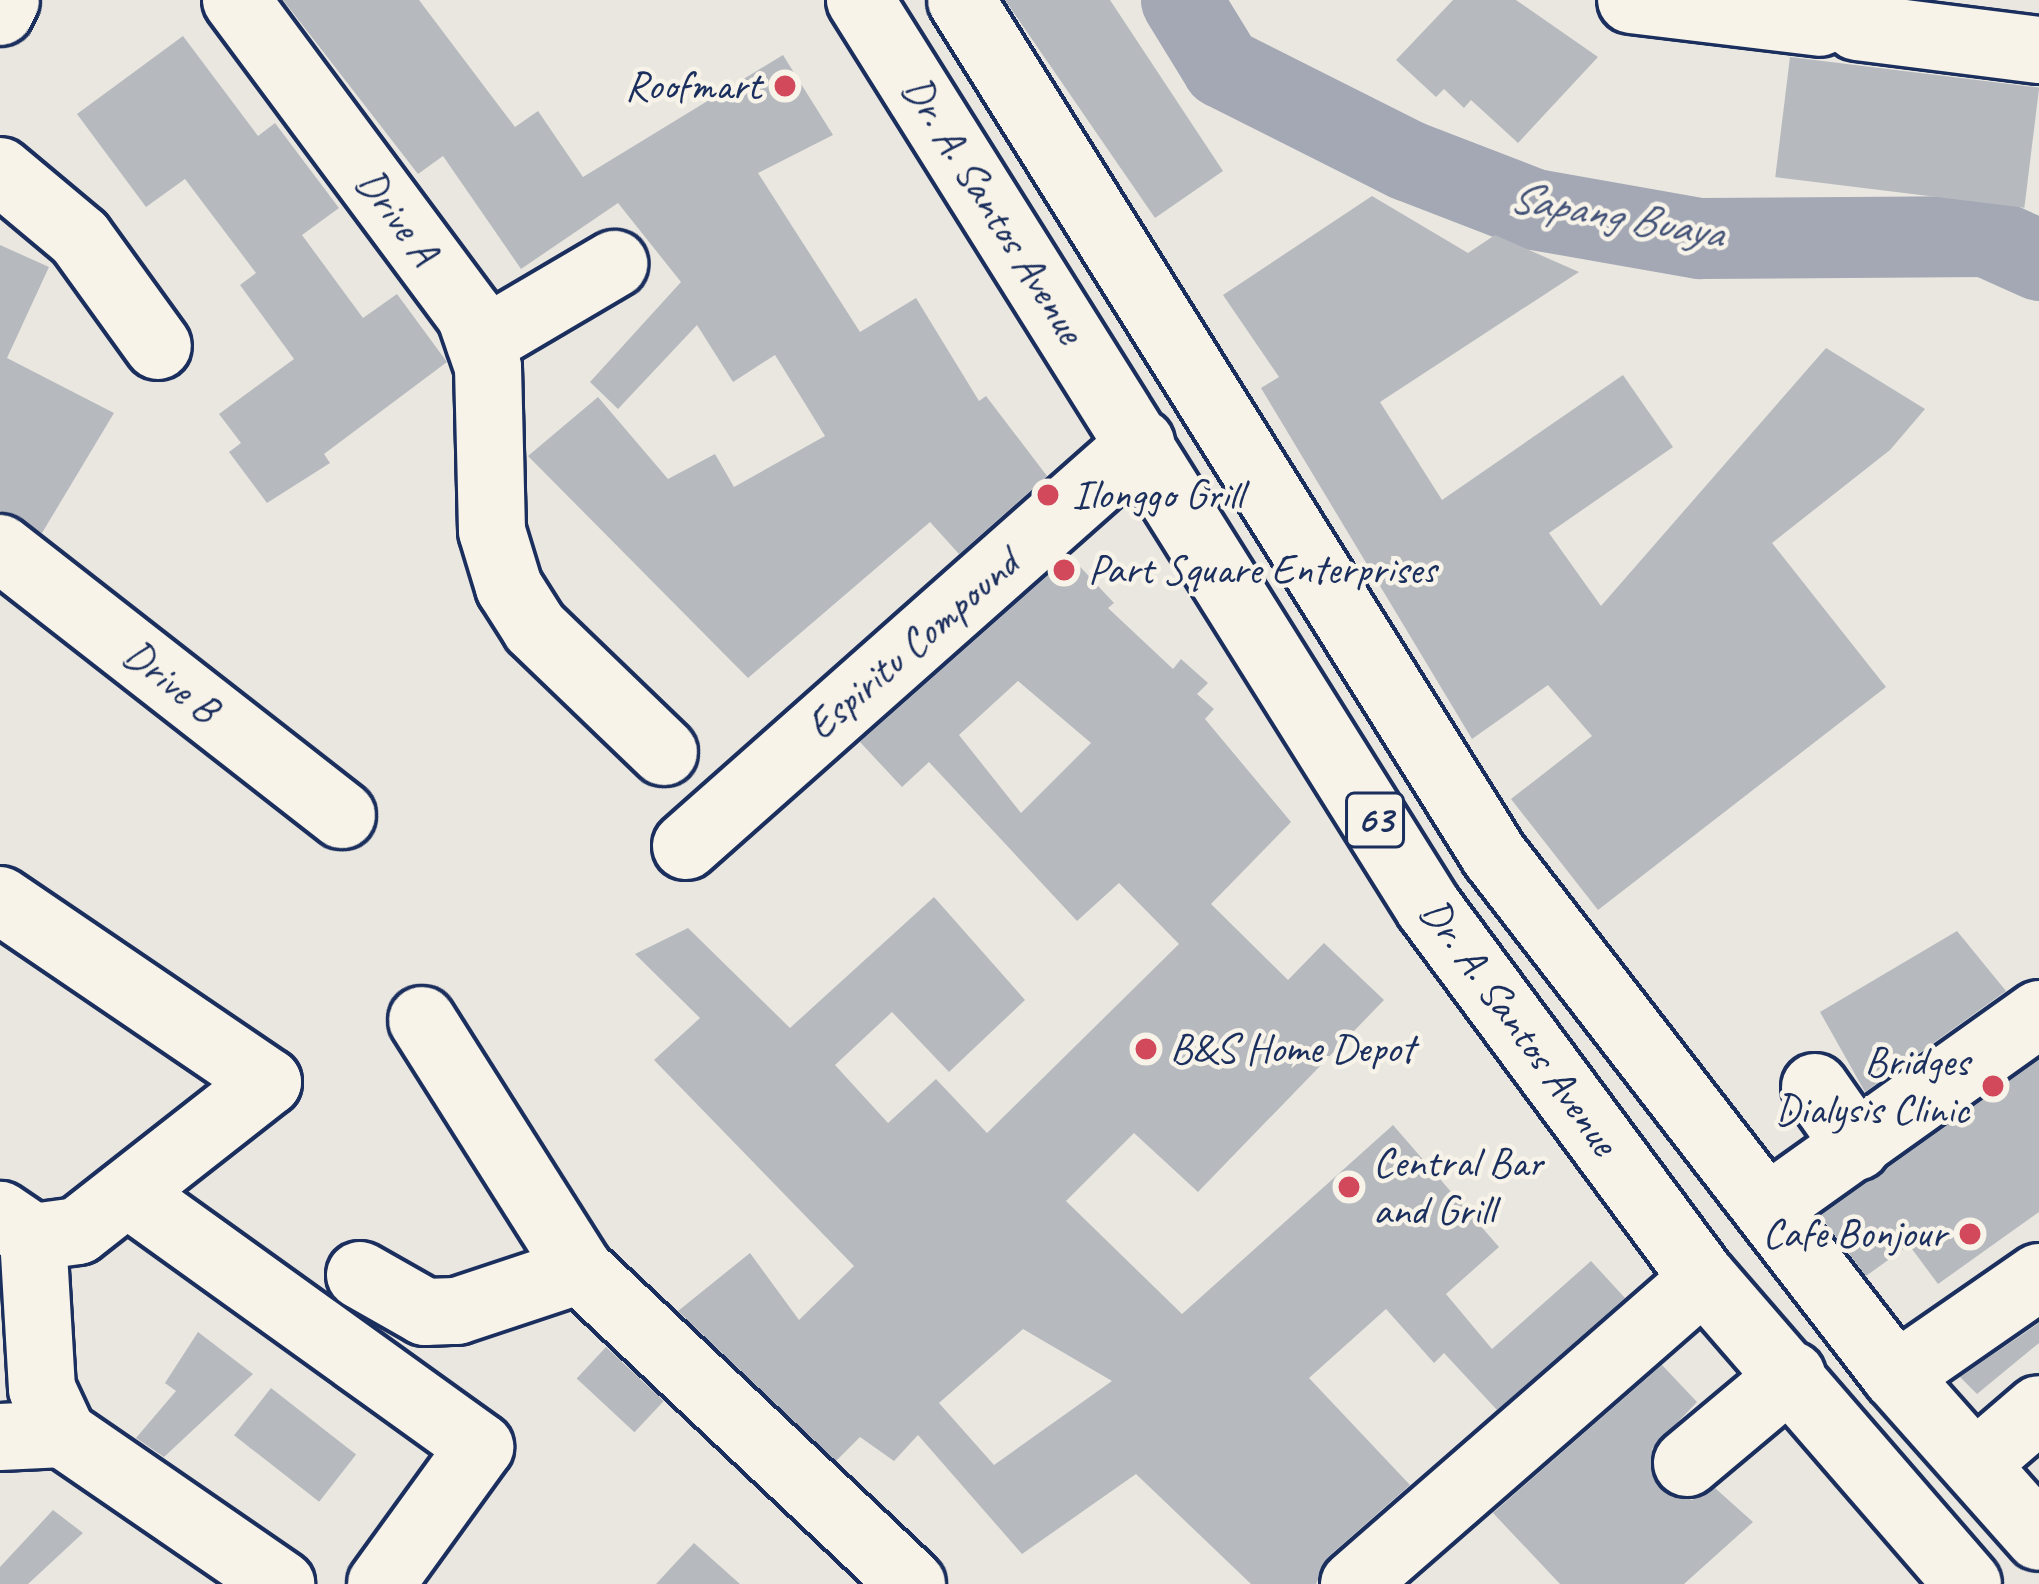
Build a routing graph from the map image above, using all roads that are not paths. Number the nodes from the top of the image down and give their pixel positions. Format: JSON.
{"nodes":[{"id":1,"x":6,"y":0,"type":"edge"},
{"id":2,"x":236,"y":0,"type":"edge"},
{"id":3,"x":860,"y":0,"type":"edge"},
{"id":4,"x":961,"y":0,"type":"edge"},
{"id":5,"x":1631,"y":0,"type":"edge"},
{"id":6,"x":0,"y":12,"type":"edge"},
{"id":7,"x":2039,"y":50,"type":"edge"},
{"id":8,"x":0,"y":171,"type":"edge"},
{"id":9,"x":614,"y":264,"type":"dead end"},
{"id":10,"x":480,"y":344,"type":"junction"},
{"id":11,"x":158,"y":346,"type":"dead end"},
{"id":12,"x":1141,"y":443,"type":"junction"},
{"id":13,"x":0,"y":548,"type":"edge"},
{"id":14,"x":664,"y":752,"type":"dead end"},
{"id":15,"x":342,"y":815,"type":"dead end"},
{"id":16,"x":686,"y":847,"type":"dead end"},
{"id":17,"x":0,"y":900,"type":"edge"},
{"id":18,"x":1570,"y":954,"type":"junction"},
{"id":19,"x":1504,"y":1009,"type":"junction"},
{"id":20,"x":2039,"y":1014,"type":"edge"},
{"id":21,"x":422,"y":1020,"type":"dead end"},
{"id":22,"x":1814,"y":1087,"type":"dead end"},
{"id":23,"x":1857,"y":1147,"type":"junction"},
{"id":24,"x":127,"y":1193,"type":"junction"},
{"id":25,"x":1767,"y":1208,"type":"junction"},
{"id":26,"x":17,"y":1226,"type":"edge"},
{"id":27,"x":580,"y":1270,"type":"junction"},
{"id":28,"x":360,"y":1275,"type":"dead end"},
{"id":29,"x":2039,"y":1277,"type":"edge"},
{"id":30,"x":1704,"y":1279,"type":"junction"},
{"id":31,"x":1792,"y":1375,"type":"junction"},
{"id":32,"x":1896,"y":1376,"type":"junction"},
{"id":33,"x":2039,"y":1408,"type":"edge"},
{"id":34,"x":32,"y":1436,"type":"edge"},
{"id":35,"x":1687,"y":1463,"type":"dead end"},
{"id":36,"x":1975,"y":1464,"type":"junction"},
{"id":37,"x":2039,"y":1538,"type":"edge"},
{"id":38,"x":281,"y":1584,"type":"edge"},
{"id":39,"x":381,"y":1584,"type":"edge"},
{"id":40,"x":912,"y":1584,"type":"edge"},
{"id":41,"x":1354,"y":1584,"type":"edge"},
{"id":42,"x":1968,"y":1584,"type":"edge"}],
"edges":[{"from":1,"to":6,"type":"street"},
{"from":2,"to":10,"type":"street","name":"Drive A"},
{"from":3,"to":12,"type":"street","name":"Dr. A. Santos Avenue","number":"63"},
{"from":4,"to":18,"type":"street","name":"Dr. A. Santos Avenue","number":"63"},
{"from":5,"to":7,"type":"street"},
{"from":8,"to":11,"type":"street"},
{"from":9,"to":10,"type":"street"},
{"from":10,"to":14,"type":"street","name":"Drive A"},
{"from":12,"to":16,"type":"street","name":"Espiritu Compound"},
{"from":12,"to":19,"type":"street","name":"Dr. A. Santos Avenue","number":"63"},
{"from":13,"to":15,"type":"street","name":"Drive B"},
{"from":17,"to":24,"type":"street"},
{"from":18,"to":19,"type":"street"},
{"from":18,"to":25,"type":"street","name":"Dr. A. Santos Avenue","number":"63"},
{"from":19,"to":30,"type":"street","name":"Dr. A. Santos Avenue","number":"63"},
{"from":20,"to":23,"type":"street"},
{"from":21,"to":27,"type":"street"},
{"from":22,"to":23,"type":"street"},
{"from":23,"to":25,"type":"street"},
{"from":24,"to":26,"type":"street"},
{"from":24,"to":39,"type":"street"},
{"from":25,"to":32,"type":"street","name":"Dr. A. Santos Avenue","number":"63"},
{"from":26,"to":34,"type":"street"},
{"from":27,"to":28,"type":"street"},
{"from":27,"to":40,"type":"street"},
{"from":29,"to":32,"type":"street"},
{"from":30,"to":31,"type":"street","name":"Dr. A. Santos Avenue","number":"63"},
{"from":30,"to":41,"type":"street"},
{"from":31,"to":35,"type":"street"},
{"from":31,"to":42,"type":"street","name":"Dr. A. Santos Avenue","number":"63"},
{"from":32,"to":36,"type":"street","name":"Dr. A. Santos Avenue","number":"63"},
{"from":33,"to":36,"type":"street"},
{"from":34,"to":38,"type":"street"},
{"from":36,"to":37,"type":"street","name":"Dr. A. Santos Avenue","number":"63"}]}
